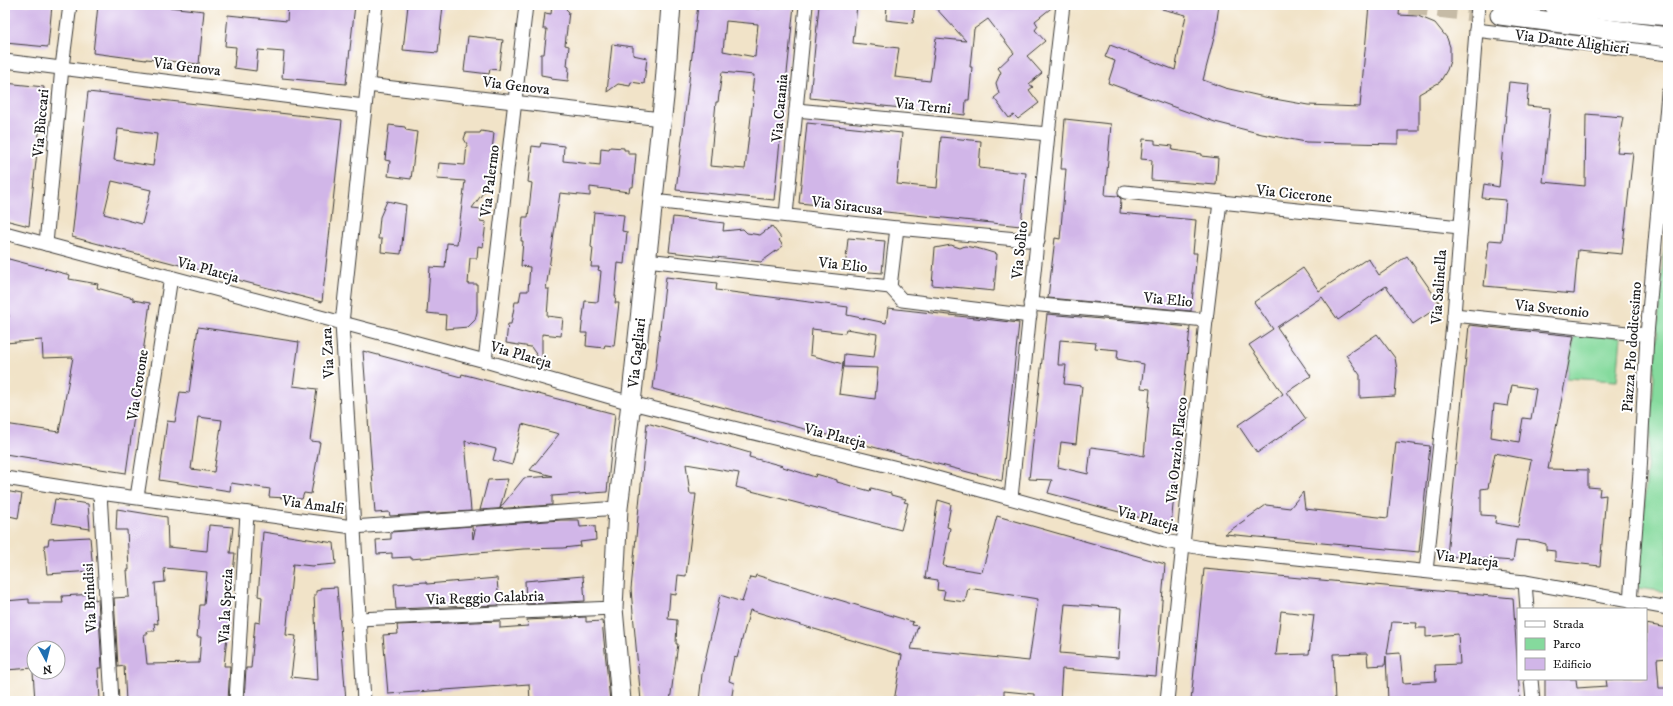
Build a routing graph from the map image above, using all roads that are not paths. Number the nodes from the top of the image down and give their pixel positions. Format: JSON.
{"nodes":[{"id":1,"x":70,"y":5,"type":"edge"},
{"id":2,"x":376,"y":5,"type":"edge"},
{"id":3,"x":526,"y":5,"type":"edge"},
{"id":4,"x":671,"y":5,"type":"edge"},
{"id":5,"x":806,"y":5,"type":"edge"},
{"id":6,"x":1063,"y":5,"type":"edge"},
{"id":7,"x":1478,"y":5,"type":"edge"},
{"id":8,"x":1554,"y":5,"type":"edge"},
{"id":9,"x":1500,"y":15,"type":"tunnel mouth"},
{"id":10,"x":1668,"y":16,"type":"edge"},
{"id":11,"x":1476,"y":30,"type":"junction"},
{"id":12,"x":1668,"y":37,"type":"edge"},
{"id":13,"x":1668,"y":54,"type":"edge"},
{"id":14,"x":5,"y":61,"type":"edge"},
{"id":15,"x":62,"y":67,"type":"junction"},
{"id":16,"x":367,"y":85,"type":"junction"},
{"id":17,"x":1668,"y":94,"type":"edge"},
{"id":18,"x":515,"y":102,"type":"junction"},
{"id":19,"x":364,"y":106,"type":"junction"},
{"id":20,"x":796,"y":110,"type":"junction"},
{"id":21,"x":661,"y":119,"type":"junction"},
{"id":22,"x":1048,"y":134,"type":"junction"},
{"id":23,"x":1125,"y":192,"type":"dead end"},
{"id":24,"x":653,"y":201,"type":"junction"},
{"id":25,"x":1220,"y":202,"type":"junction"},
{"id":26,"x":786,"y":215,"type":"junction"},
{"id":27,"x":1460,"y":227,"type":"junction"},
{"id":28,"x":897,"y":228,"type":"junction"},
{"id":29,"x":5,"y":233,"type":"edge"},
{"id":30,"x":1038,"y":240,"type":"junction"},
{"id":31,"x":46,"y":244,"type":"junction"},
{"id":32,"x":646,"y":260,"type":"junction"},
{"id":33,"x":170,"y":277,"type":"junction"},
{"id":34,"x":890,"y":287,"type":"junction"},
{"id":35,"x":1030,"y":310,"type":"junction"},
{"id":36,"x":1454,"y":315,"type":"junction"},
{"id":37,"x":1206,"y":320,"type":"junction"},
{"id":38,"x":342,"y":322,"type":"junction"},
{"id":39,"x":1647,"y":335,"type":"junction"},
{"id":40,"x":485,"y":361,"type":"junction"},
{"id":41,"x":631,"y":403,"type":"junction"},
{"id":42,"x":5,"y":478,"type":"edge"},
{"id":43,"x":100,"y":493,"type":"junction"},
{"id":44,"x":137,"y":497,"type":"junction"},
{"id":45,"x":1011,"y":498,"type":"junction"},
{"id":46,"x":618,"y":508,"type":"junction"},
{"id":47,"x":247,"y":512,"type":"junction"},
{"id":48,"x":353,"y":527,"type":"junction"},
{"id":49,"x":1184,"y":545,"type":"junction"},
{"id":50,"x":1426,"y":571,"type":"junction"},
{"id":51,"x":1526,"y":582,"type":"junction"},
{"id":52,"x":1630,"y":602,"type":"junction"},
{"id":53,"x":613,"y":608,"type":"junction"},
{"id":54,"x":1527,"y":608,"type":"edge"},
{"id":55,"x":1668,"y":608,"type":"edge"},
{"id":56,"x":358,"y":619,"type":"junction"},
{"id":57,"x":1532,"y":680,"type":"edge"},
{"id":58,"x":112,"y":701,"type":"edge"},
{"id":59,"x":236,"y":701,"type":"edge"},
{"id":60,"x":364,"y":701,"type":"edge"},
{"id":61,"x":621,"y":701,"type":"edge"},
{"id":62,"x":1168,"y":701,"type":"edge"},
{"id":63,"x":1533,"y":701,"type":"edge"}],
"edges":[{"from":1,"to":15,"type":"street","name":"Via Bùccari"},
{"from":2,"to":16,"type":"street","name":"Via Zara"},
{"from":3,"to":18,"type":"street","name":"Via Palermo"},
{"from":4,"to":21,"type":"street","name":"Via Cagliari"},
{"from":5,"to":20,"type":"street","name":"Via Catania"},
{"from":6,"to":22,"type":"street","name":"Via Solìto"},
{"from":7,"to":11,"type":"street","name":"Via Salinella"},
{"from":8,"to":10,"type":"street"},
{"from":9,"to":12,"type":"street","name":"Via Dante Alighieri"},
{"from":11,"to":13,"type":"street","name":"Via Dante Alighieri"},
{"from":11,"to":27,"type":"street","name":"Via Salinella"},
{"from":14,"to":15,"type":"street","name":"Via Genova"},
{"from":15,"to":19,"type":"street","name":"Via Genova"},
{"from":15,"to":31,"type":"street","name":"Via Bùccari"},
{"from":16,"to":18,"type":"street","name":"Via Genova"},
{"from":16,"to":19,"type":"street","name":"Via Zara"},
{"from":17,"to":39,"type":"street","name":"Piazza Pio dodicesimo"},
{"from":18,"to":21,"type":"street","name":"Via Genova"},
{"from":18,"to":40,"type":"street","name":"Via Palermo"},
{"from":19,"to":38,"type":"street","name":"Via Zara"},
{"from":20,"to":22,"type":"street","name":"Via Terni"},
{"from":20,"to":26,"type":"street","name":"Via Catania"},
{"from":21,"to":24,"type":"street","name":"Via Cagliari"},
{"from":22,"to":30,"type":"street","name":"Via Solìto"},
{"from":23,"to":25,"type":"street","name":"Via Cicerone"},
{"from":24,"to":26,"type":"street","name":"Via Siracusa"},
{"from":24,"to":32,"type":"street","name":"Via Cagliari"},
{"from":25,"to":27,"type":"street","name":"Via Cicerone"},
{"from":25,"to":37,"type":"street","name":"Via Orazio Flacco"},
{"from":26,"to":28,"type":"street","name":"Via Siracusa"},
{"from":27,"to":36,"type":"street","name":"Via Salinella"},
{"from":28,"to":30,"type":"street","name":"Via Siracusa"},
{"from":28,"to":34,"type":"street"},
{"from":29,"to":31,"type":"street","name":"Via Plateja"},
{"from":30,"to":35,"type":"street","name":"Via Solìto"},
{"from":31,"to":33,"type":"street","name":"Via Plateja"},
{"from":32,"to":34,"type":"street","name":"Via Elio"},
{"from":32,"to":41,"type":"street","name":"Via Cagliari"},
{"from":33,"to":38,"type":"street","name":"Via Plateja"},
{"from":33,"to":44,"type":"street","name":"Via Crotone"},
{"from":34,"to":35,"type":"street","name":"Via Elio"},
{"from":35,"to":37,"type":"street","name":"Via Elio"},
{"from":35,"to":45,"type":"street","name":"Via Solìto"},
{"from":36,"to":39,"type":"street","name":"Via Svetonio"},
{"from":36,"to":50,"type":"street","name":"Via Salinella"},
{"from":37,"to":49,"type":"street","name":"Via Orazio Flacco"},
{"from":38,"to":40,"type":"street","name":"Via Plateja"},
{"from":38,"to":48,"type":"street","name":"Via Zara"},
{"from":39,"to":52,"type":"street","name":"Piazza Pio dodicesimo"},
{"from":40,"to":41,"type":"street","name":"Via Plateja"},
{"from":41,"to":45,"type":"street","name":"Via Plateja"},
{"from":41,"to":46,"type":"street","name":"Via Cagliari"},
{"from":42,"to":43,"type":"street","name":"Via Amalfi"},
{"from":43,"to":44,"type":"street","name":"Via Amalfi"},
{"from":43,"to":58,"type":"street","name":"Via Brindisi"},
{"from":44,"to":47,"type":"street","name":"Via Amalfi"},
{"from":45,"to":49,"type":"street","name":"Via Plateja"},
{"from":46,"to":48,"type":"street","name":"Via Amalfi"},
{"from":46,"to":53,"type":"street","name":"Via Cagliari"},
{"from":47,"to":48,"type":"street","name":"Via Amalfi"},
{"from":47,"to":59,"type":"street","name":"Via la Spezia"},
{"from":48,"to":56,"type":"street","name":"Via Zara"},
{"from":49,"to":50,"type":"street","name":"Via Plateja"},
{"from":49,"to":62,"type":"street","name":"Via Orazio Flacco"},
{"from":50,"to":51,"type":"street","name":"Via Plateja"},
{"from":51,"to":52,"type":"street","name":"Via Plateja"},
{"from":51,"to":54,"type":"street"},
{"from":52,"to":55,"type":"street","name":"Via Plateja"},
{"from":53,"to":56,"type":"street","name":"Via Reggio Calabria"},
{"from":53,"to":61,"type":"street","name":"Via Cagliari"},
{"from":56,"to":60,"type":"street","name":"Via Zara"},
{"from":57,"to":63,"type":"street"}]}
